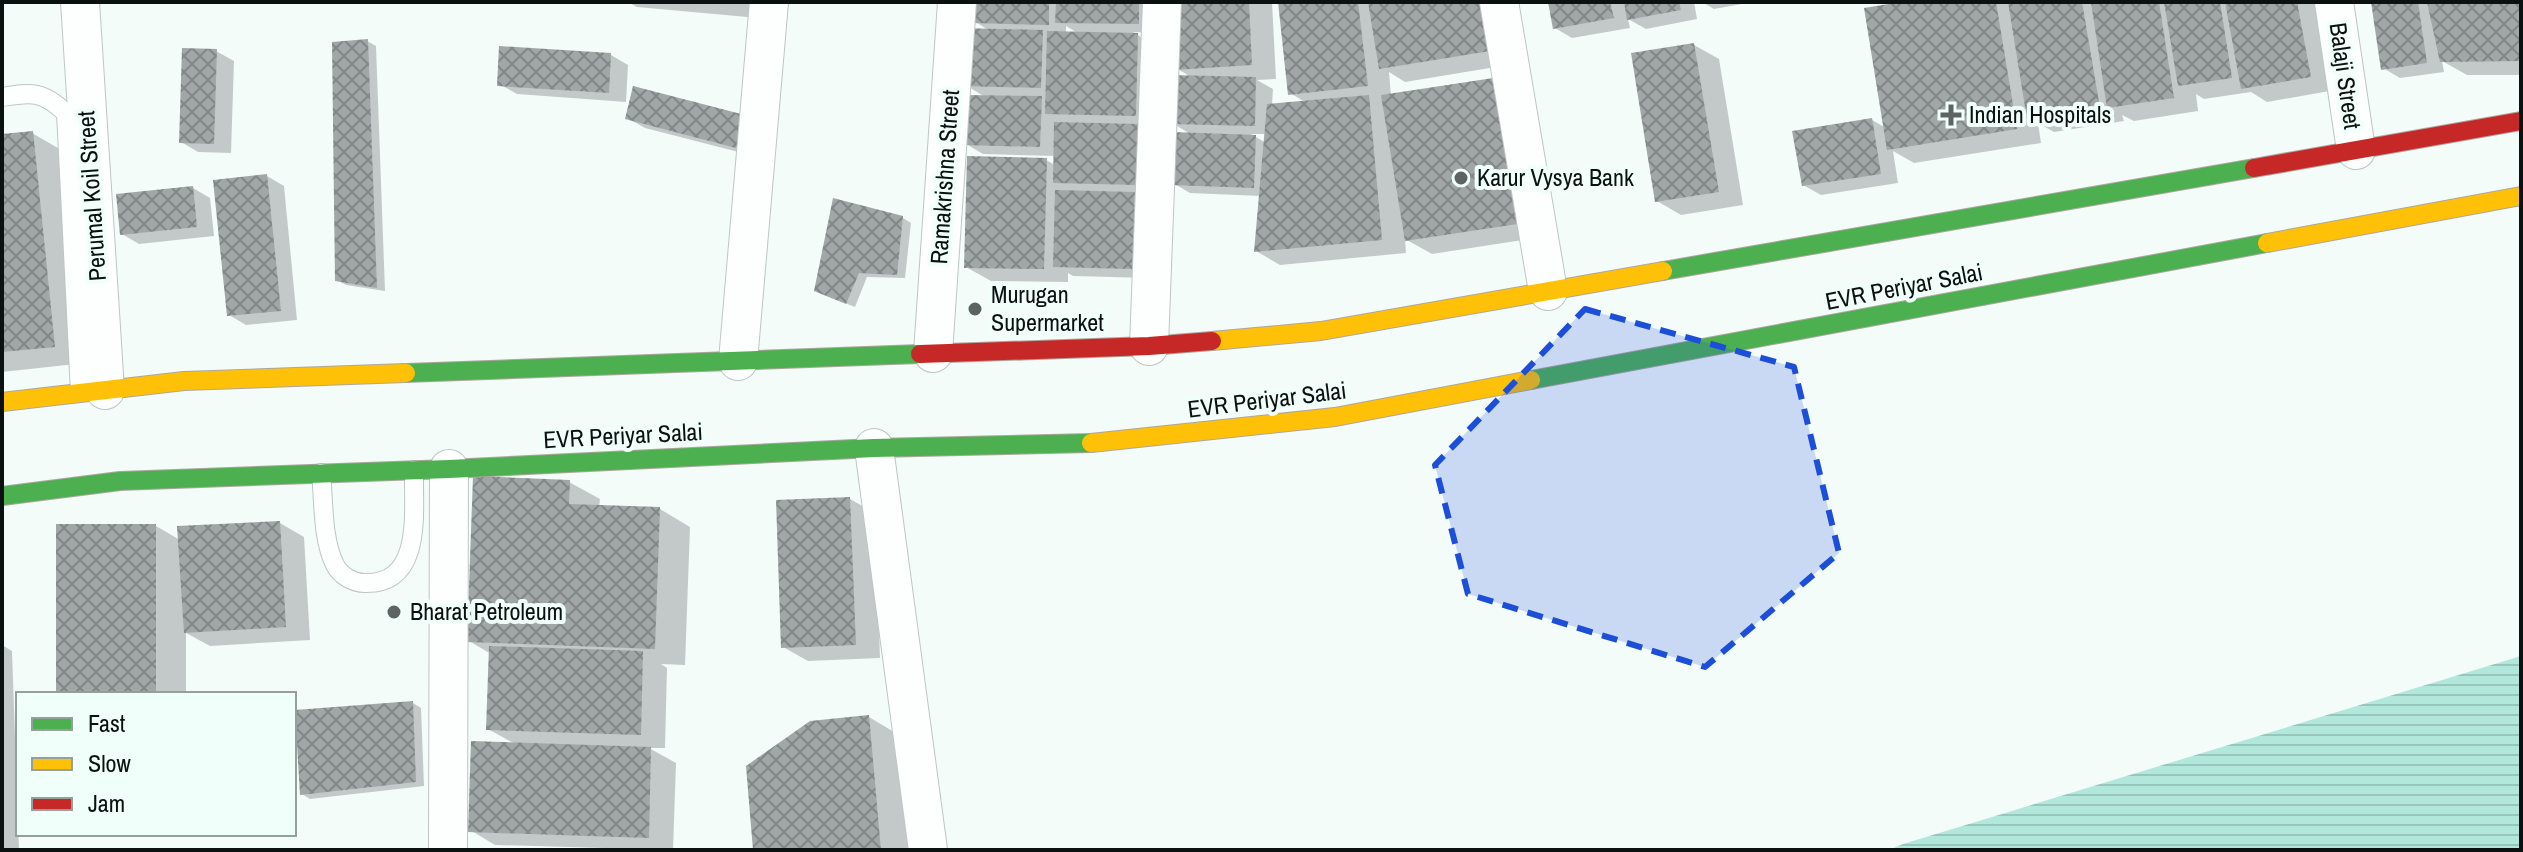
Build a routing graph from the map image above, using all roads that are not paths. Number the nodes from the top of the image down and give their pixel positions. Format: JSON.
{"nodes":[{"id":1,"x":80,"y":2,"type":"edge"},
{"id":2,"x":769,"y":2,"type":"edge"},
{"id":3,"x":957,"y":2,"type":"edge"},
{"id":4,"x":1162,"y":2,"type":"edge"},
{"id":5,"x":1499,"y":2,"type":"edge"},
{"id":6,"x":2334,"y":2,"type":"edge"},
{"id":7,"x":2,"y":97,"type":"edge"},
{"id":8,"x":2521,"y":121,"type":"edge"},
{"id":9,"x":2356,"y":150,"type":"junction"},
{"id":10,"x":2521,"y":196,"type":"edge"},
{"id":11,"x":1548,"y":291,"type":"junction"},
{"id":12,"x":1149,"y":346,"type":"junction"},
{"id":13,"x":933,"y":353,"type":"junction"},
{"id":14,"x":738,"y":361,"type":"junction"},
{"id":15,"x":92,"y":391,"type":"junction"},
{"id":16,"x":2,"y":402,"type":"edge"},
{"id":17,"x":874,"y":448,"type":"junction"},
{"id":18,"x":432,"y":469,"type":"junction"},
{"id":19,"x":321,"y":473,"type":"junction"},
{"id":20,"x":2,"y":496,"type":"edge"},
{"id":21,"x":448,"y":850,"type":"edge"},
{"id":22,"x":928,"y":850,"type":"edge"}],
"edges":[{"from":1,"to":15,"type":"street","name":"Perumal Koil Street"},
{"from":2,"to":14,"type":"street"},
{"from":3,"to":13,"type":"street","name":"Ramakrishna Street"},
{"from":4,"to":12,"type":"street"},
{"from":5,"to":11,"type":"street"},
{"from":6,"to":9,"type":"street","name":"Balaji Street"},
{"from":7,"to":15,"type":"lane"},
{"from":8,"to":9,"type":"main road"},
{"from":9,"to":11,"type":"main road"},
{"from":10,"to":17,"type":"main road","name":"EVR Periyar Salai"},
{"from":11,"to":12,"type":"main road"},
{"from":12,"to":13,"type":"main road"},
{"from":13,"to":14,"type":"main road"},
{"from":14,"to":15,"type":"main road"},
{"from":15,"to":16,"type":"main road"},
{"from":17,"to":18,"type":"main road","name":"EVR Periyar Salai"},
{"from":17,"to":22,"type":"street"},
{"from":18,"to":19,"type":"main road","name":"EVR Periyar Salai"},
{"from":18,"to":19,"type":"lane"},
{"from":18,"to":21,"type":"street"},
{"from":19,"to":20,"type":"main road","name":"EVR Periyar Salai"}]}
